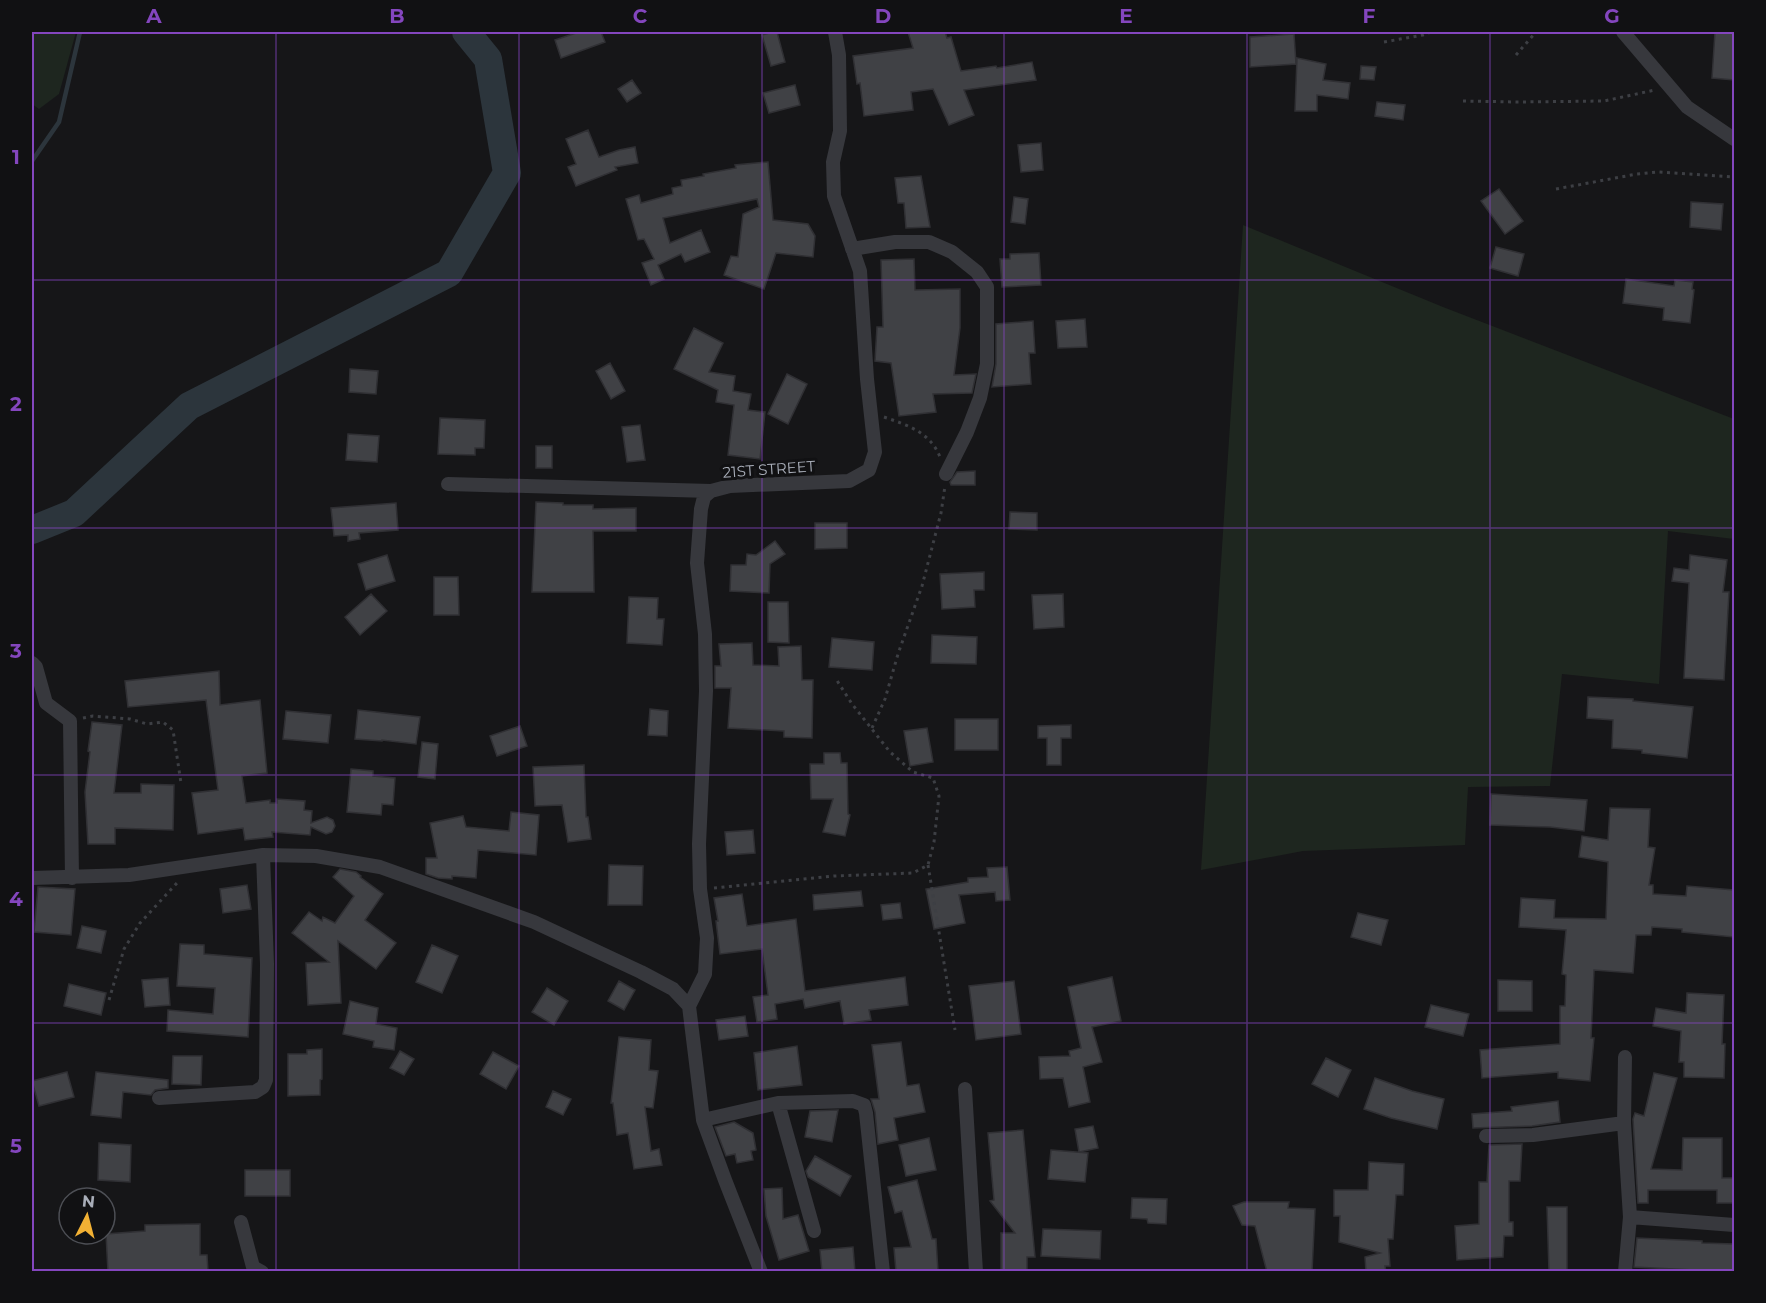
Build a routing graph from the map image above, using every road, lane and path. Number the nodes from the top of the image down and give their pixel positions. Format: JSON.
{"nodes":[{"id":1,"x":835,"y":32,"type":"edge"},
{"id":2,"x":1431,"y":32,"type":"edge"},
{"id":3,"x":1536,"y":32,"type":"edge"},
{"id":4,"x":1623,"y":32,"type":"edge"},
{"id":5,"x":1384,"y":42,"type":"dead end"},
{"id":6,"x":1516,"y":55,"type":"dead end"},
{"id":7,"x":1669,"y":87,"type":"junction"},
{"id":8,"x":1463,"y":100,"type":"dead end"},
{"id":9,"x":1734,"y":139,"type":"edge"},
{"id":10,"x":1734,"y":177,"type":"edge"},
{"id":11,"x":1556,"y":189,"type":"dead end"},
{"id":12,"x":852,"y":249,"type":"junction"},
{"id":13,"x":870,"y":412,"type":"junction"},
{"id":14,"x":946,"y":474,"type":"junction"},
{"id":15,"x":448,"y":484,"type":"dead end"},
{"id":16,"x":711,"y":491,"type":"junction"},
{"id":17,"x":32,"y":663,"type":"edge"},
{"id":18,"x":836,"y":679,"type":"dead end"},
{"id":19,"x":70,"y":721,"type":"junction"},
{"id":20,"x":872,"y":728,"type":"junction"},
{"id":21,"x":181,"y":783,"type":"dead end"},
{"id":22,"x":263,"y":855,"type":"junction"},
{"id":23,"x":928,"y":865,"type":"junction"},
{"id":24,"x":189,"y":867,"type":"junction"},
{"id":25,"x":32,"y":878,"type":"edge"},
{"id":26,"x":72,"y":878,"type":"junction"},
{"id":27,"x":700,"y":890,"type":"junction"},
{"id":28,"x":109,"y":1000,"type":"dead end"},
{"id":29,"x":689,"y":1006,"type":"junction"},
{"id":30,"x":955,"y":1030,"type":"dead end"},
{"id":31,"x":1625,"y":1057,"type":"dead end"},
{"id":32,"x":965,"y":1089,"type":"dead end"},
{"id":33,"x":159,"y":1098,"type":"dead end"},
{"id":34,"x":778,"y":1103,"type":"junction"},
{"id":35,"x":703,"y":1120,"type":"junction"},
{"id":36,"x":1624,"y":1123,"type":"junction"},
{"id":37,"x":1486,"y":1136,"type":"dead end"},
{"id":38,"x":1630,"y":1217,"type":"junction"},
{"id":39,"x":241,"y":1222,"type":"dead end"},
{"id":40,"x":1734,"y":1225,"type":"edge"},
{"id":41,"x":814,"y":1231,"type":"dead end"},
{"id":42,"x":262,"y":1272,"type":"edge"},
{"id":43,"x":761,"y":1272,"type":"edge"},
{"id":44,"x":883,"y":1272,"type":"edge"},
{"id":45,"x":976,"y":1272,"type":"edge"},
{"id":46,"x":1625,"y":1272,"type":"edge"}],
"edges":[{"from":1,"to":12,"type":"street","name":"21ST STREET"},
{"from":2,"to":5,"type":"path"},
{"from":3,"to":6,"type":"path"},
{"from":4,"to":7,"type":"street"},
{"from":7,"to":8,"type":"path"},
{"from":7,"to":9,"type":"street"},
{"from":10,"to":11,"type":"path"},
{"from":12,"to":13,"type":"street","name":"21ST STREET"},
{"from":12,"to":14,"type":"street"},
{"from":13,"to":14,"type":"path"},
{"from":13,"to":16,"type":"street","name":"21ST STREET"},
{"from":14,"to":20,"type":"path"},
{"from":15,"to":16,"type":"street"},
{"from":16,"to":27,"type":"street","name":"21ST STREET"},
{"from":17,"to":19,"type":"street"},
{"from":18,"to":20,"type":"path"},
{"from":19,"to":21,"type":"path"},
{"from":19,"to":26,"type":"street"},
{"from":20,"to":23,"type":"path"},
{"from":22,"to":24,"type":"street"},
{"from":22,"to":29,"type":"street"},
{"from":22,"to":33,"type":"street"},
{"from":23,"to":27,"type":"path"},
{"from":23,"to":30,"type":"path"},
{"from":24,"to":26,"type":"street"},
{"from":24,"to":28,"type":"path"},
{"from":25,"to":26,"type":"street"},
{"from":27,"to":29,"type":"street","name":"21ST STREET"},
{"from":29,"to":35,"type":"street"},
{"from":31,"to":36,"type":"street"},
{"from":32,"to":45,"type":"street"},
{"from":34,"to":35,"type":"street"},
{"from":34,"to":41,"type":"street"},
{"from":34,"to":44,"type":"street"},
{"from":35,"to":43,"type":"street"},
{"from":36,"to":37,"type":"street"},
{"from":36,"to":38,"type":"street"},
{"from":38,"to":40,"type":"street"},
{"from":38,"to":46,"type":"street"},
{"from":39,"to":42,"type":"street"}]}
